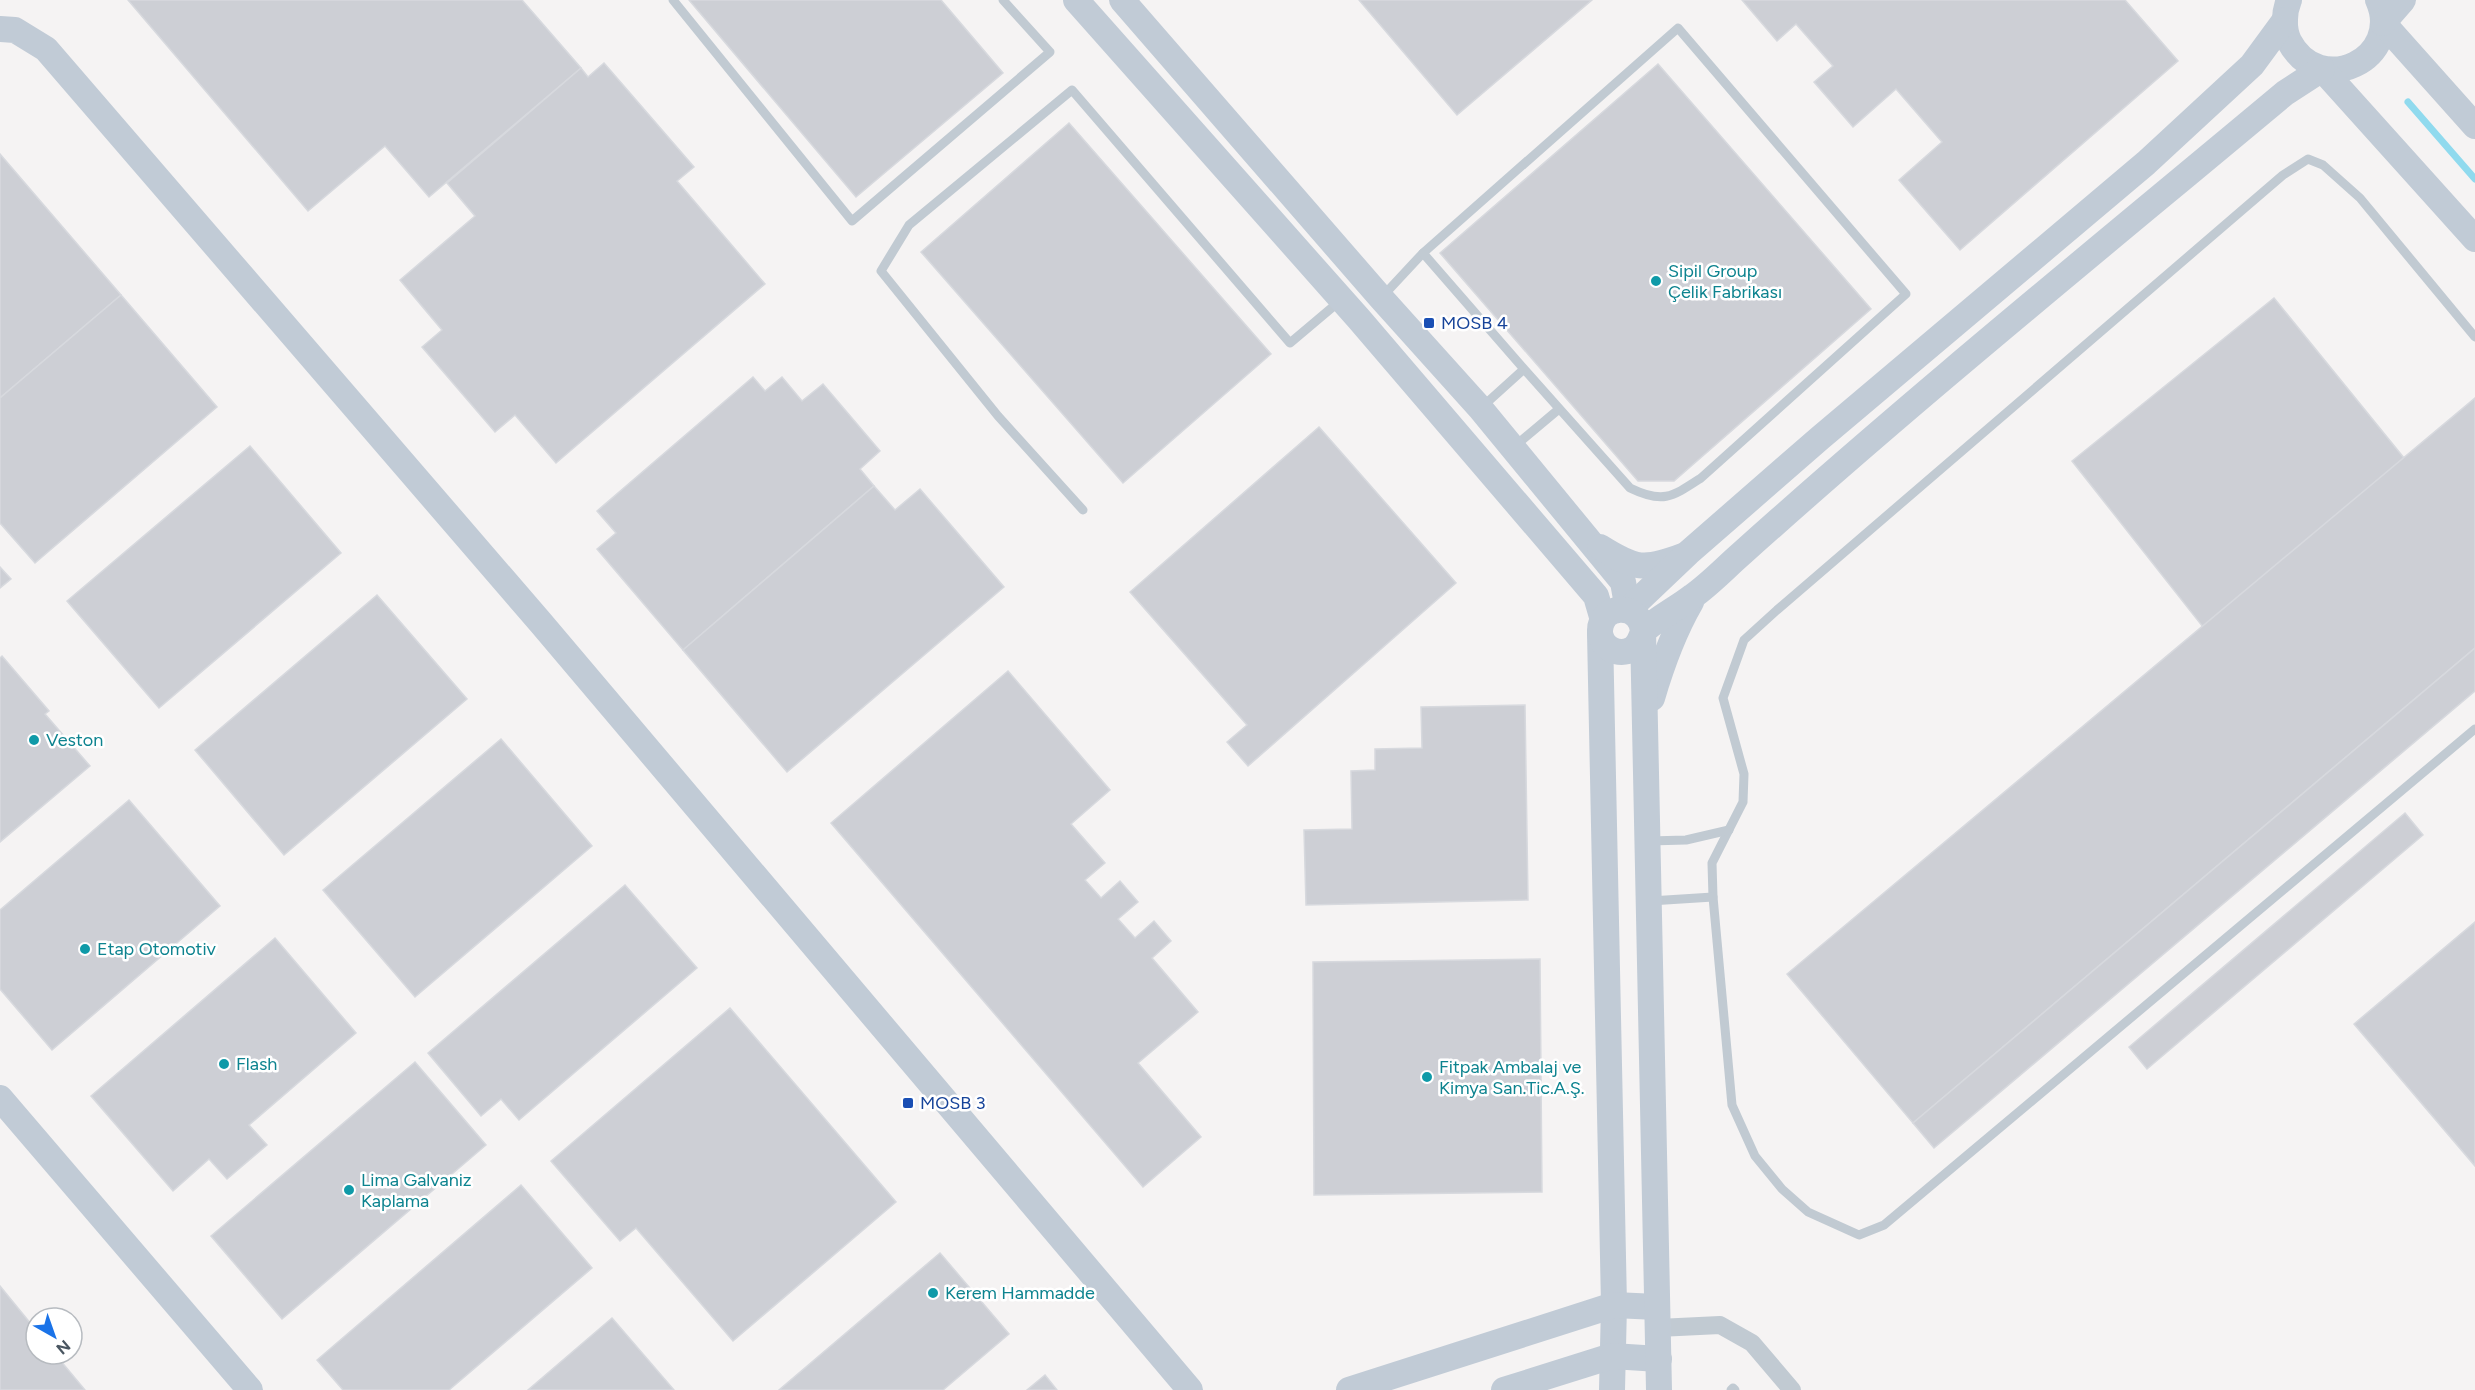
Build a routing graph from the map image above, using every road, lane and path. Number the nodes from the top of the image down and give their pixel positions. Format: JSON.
{"nodes":[{"id":1,"x":673,"y":0,"type":"edge"},
{"id":2,"x":1003,"y":0,"type":"edge"},
{"id":3,"x":1076,"y":0,"type":"edge"},
{"id":4,"x":1122,"y":0,"type":"edge"},
{"id":5,"x":2268,"y":0,"type":"edge"},
{"id":6,"x":2403,"y":0,"type":"edge"},
{"id":7,"x":2287,"y":10,"type":"edge"},
{"id":8,"x":2381,"y":12,"type":"edge"},
{"id":9,"x":0,"y":29,"type":"edge"},
{"id":10,"x":2322,"y":69,"type":"junction"},
{"id":11,"x":2475,"y":126,"type":"edge"},
{"id":12,"x":2475,"y":239,"type":"edge"},
{"id":13,"x":1423,"y":253,"type":"junction"},
{"id":14,"x":1381,"y":298,"type":"junction"},
{"id":15,"x":1341,"y":300,"type":"junction"},
{"id":16,"x":1359,"y":319,"type":"junction"},
{"id":17,"x":2475,"y":337,"type":"edge"},
{"id":18,"x":1524,"y":369,"type":"junction"},
{"id":19,"x":1480,"y":408,"type":"junction"},
{"id":20,"x":1559,"y":409,"type":"junction"},
{"id":21,"x":1514,"y":448,"type":"junction"},
{"id":22,"x":1083,"y":510,"type":"dead end"},
{"id":23,"x":1587,"y":540,"type":"junction"},
{"id":24,"x":1689,"y":554,"type":"junction"},
{"id":25,"x":1695,"y":595,"type":"junction"},
{"id":26,"x":1628,"y":610,"type":"junction"},
{"id":27,"x":1602,"y":627,"type":"junction"},
{"id":28,"x":1643,"y":631,"type":"junction"},
{"id":29,"x":1645,"y":722,"type":"junction"},
{"id":30,"x":2475,"y":729,"type":"edge"},
{"id":31,"x":1729,"y":830,"type":"junction"},
{"id":32,"x":1647,"y":841,"type":"junction"},
{"id":33,"x":1713,"y":897,"type":"junction"},
{"id":34,"x":1648,"y":901,"type":"junction"},
{"id":35,"x":0,"y":1098,"type":"edge"},
{"id":36,"x":1614,"y":1305,"type":"junction"},
{"id":37,"x":1657,"y":1318,"type":"junction"},
{"id":38,"x":1612,"y":1356,"type":"junction"},
{"id":39,"x":1659,"y":1359,"type":"junction"},
{"id":40,"x":250,"y":1390,"type":"edge"},
{"id":41,"x":1190,"y":1390,"type":"edge"},
{"id":42,"x":1349,"y":1390,"type":"edge"},
{"id":43,"x":1504,"y":1390,"type":"edge"},
{"id":44,"x":1612,"y":1390,"type":"edge"},
{"id":45,"x":1659,"y":1390,"type":"edge"},
{"id":46,"x":1792,"y":1390,"type":"edge"}],
"edges":[{"from":1,"to":2,"type":"lane"},
{"from":3,"to":15,"type":"street"},
{"from":4,"to":14,"type":"street"},
{"from":5,"to":7,"type":"street"},
{"from":6,"to":8,"type":"street"},
{"from":7,"to":10,"type":"street"},
{"from":7,"to":24,"type":"street"},
{"from":8,"to":10,"type":"street"},
{"from":8,"to":11,"type":"street"},
{"from":9,"to":41,"type":"street"},
{"from":10,"to":12,"type":"street"},
{"from":10,"to":25,"type":"street"},
{"from":13,"to":14,"type":"lane"},
{"from":13,"to":18,"type":"lane"},
{"from":13,"to":20,"type":"lane"},
{"from":14,"to":16,"type":"street"},
{"from":14,"to":19,"type":"street"},
{"from":15,"to":16,"type":"street"},
{"from":15,"to":22,"type":"lane"},
{"from":16,"to":27,"type":"street"},
{"from":17,"to":31,"type":"lane"},
{"from":18,"to":19,"type":"lane"},
{"from":18,"to":20,"type":"lane"},
{"from":19,"to":21,"type":"street"},
{"from":20,"to":21,"type":"lane"},
{"from":21,"to":23,"type":"street"},
{"from":23,"to":24,"type":"street"},
{"from":23,"to":26,"type":"street"},
{"from":24,"to":26,"type":"street"},
{"from":25,"to":28,"type":"street"},
{"from":25,"to":29,"type":"street"},
{"from":26,"to":27,"type":"street"},
{"from":26,"to":28,"type":"street"},
{"from":27,"to":28,"type":"street"},
{"from":27,"to":36,"type":"street"},
{"from":28,"to":29,"type":"street"},
{"from":29,"to":32,"type":"street"},
{"from":30,"to":33,"type":"lane"},
{"from":31,"to":32,"type":"lane"},
{"from":31,"to":33,"type":"lane"},
{"from":32,"to":34,"type":"street"},
{"from":33,"to":34,"type":"lane"},
{"from":34,"to":37,"type":"street"},
{"from":35,"to":40,"type":"street"},
{"from":36,"to":37,"type":"street"},
{"from":36,"to":38,"type":"street"},
{"from":36,"to":42,"type":"street"},
{"from":37,"to":39,"type":"street"},
{"from":37,"to":46,"type":"street"},
{"from":38,"to":39,"type":"street"},
{"from":38,"to":43,"type":"street"},
{"from":38,"to":44,"type":"street"},
{"from":39,"to":45,"type":"street"}]}
